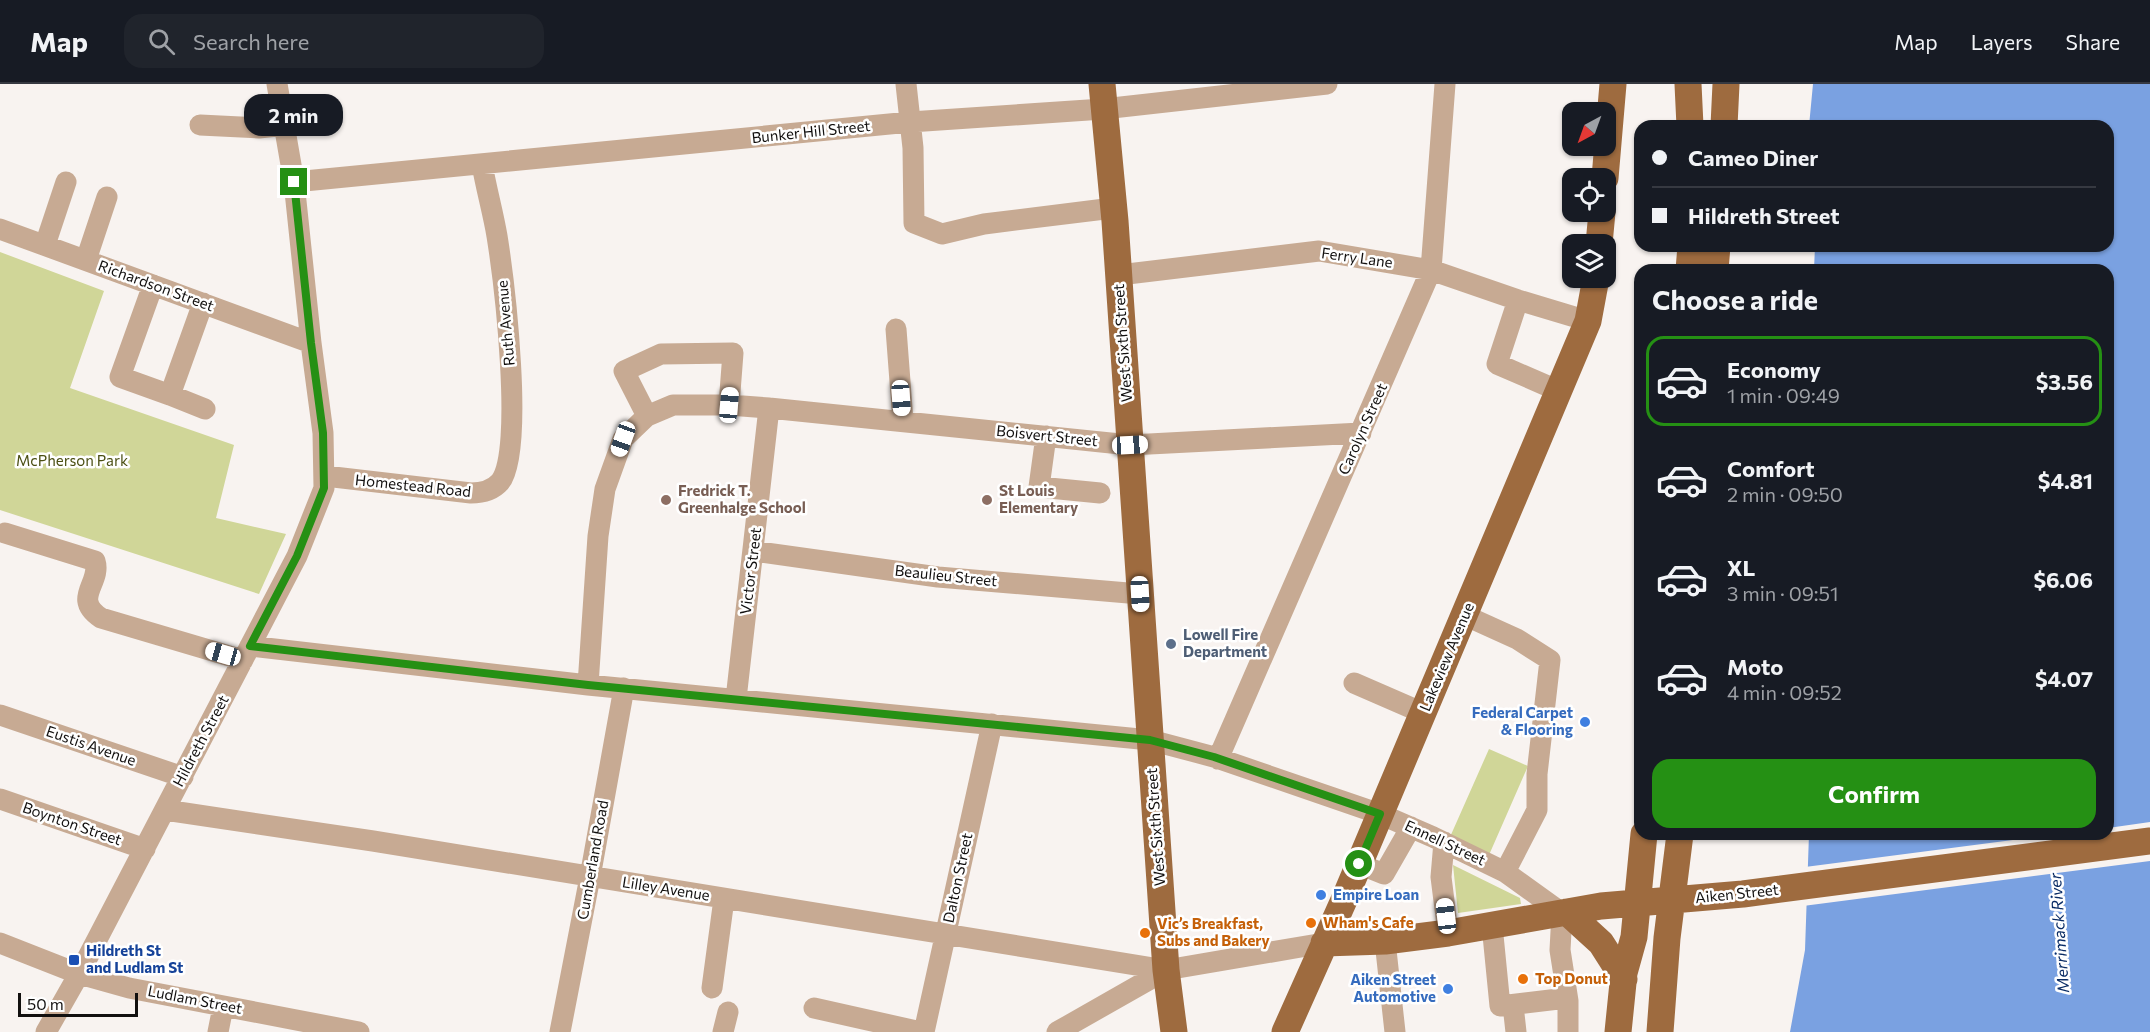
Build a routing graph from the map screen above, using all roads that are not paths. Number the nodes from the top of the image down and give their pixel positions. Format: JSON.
{"nodes":[{"id":1,"x":277,"y":84,"type":"edge"},
{"id":2,"x":906,"y":84,"type":"edge"},
{"id":3,"x":1327,"y":84,"type":"edge"},
{"id":4,"x":1445,"y":84,"type":"edge"},
{"id":5,"x":1613,"y":84,"type":"edge"},
{"id":6,"x":1688,"y":84,"type":"edge"},
{"id":7,"x":1726,"y":84,"type":"edge"},
{"id":8,"x":1102,"y":97,"type":"edge"},
{"id":9,"x":1690,"y":120,"type":"edge"},
{"id":10,"x":1724,"y":120,"type":"edge"},
{"id":11,"x":910,"y":123,"type":"junction"},
{"id":12,"x":286,"y":124,"type":"junction"},
{"id":13,"x":200,"y":126,"type":"dead end"},
{"id":14,"x":482,"y":164,"type":"junction"},
{"id":15,"x":1606,"y":168,"type":"edge"},
{"id":16,"x":66,"y":182,"type":"dead end"},
{"id":17,"x":294,"y":182,"type":"junction"},
{"id":18,"x":107,"y":197,"type":"dead end"},
{"id":19,"x":1113,"y":208,"type":"junction"},
{"id":20,"x":0,"y":229,"type":"edge"},
{"id":21,"x":45,"y":245,"type":"junction"},
{"id":22,"x":86,"y":260,"type":"junction"},
{"id":23,"x":1431,"y":270,"type":"junction"},
{"id":24,"x":1119,"y":276,"type":"junction"},
{"id":25,"x":153,"y":285,"type":"junction"},
{"id":26,"x":1594,"y":288,"type":"edge"},
{"id":27,"x":1518,"y":300,"type":"junction"},
{"id":28,"x":203,"y":303,"type":"junction"},
{"id":29,"x":1588,"y":321,"type":"junction"},
{"id":30,"x":896,"y":329,"type":"dead end"},
{"id":31,"x":311,"y":343,"type":"junction"},
{"id":32,"x":1559,"y":391,"type":"junction"},
{"id":33,"x":170,"y":395,"type":"junction"},
{"id":34,"x":729,"y":405,"type":"junction"},
{"id":35,"x":770,"y":408,"type":"junction"},
{"id":36,"x":205,"y":409,"type":"dead end"},
{"id":37,"x":647,"y":416,"type":"junction"},
{"id":38,"x":903,"y":422,"type":"junction"},
{"id":39,"x":1361,"y":433,"type":"junction"},
{"id":40,"x":1046,"y":436,"type":"junction"},
{"id":41,"x":1130,"y":445,"type":"junction"},
{"id":42,"x":325,"y":477,"type":"junction"},
{"id":43,"x":499,"y":483,"type":"joint"},
{"id":44,"x":1100,"y":493,"type":"dead end"},
{"id":45,"x":5,"y":533,"type":"dead end"},
{"id":46,"x":753,"y":551,"type":"junction"},
{"id":47,"x":1140,"y":594,"type":"junction"},
{"id":48,"x":1464,"y":615,"type":"junction"},
{"id":49,"x":247,"y":653,"type":"junction"},
{"id":50,"x":1354,"y":683,"type":"dead end"},
{"id":51,"x":588,"y":685,"type":"junction"},
{"id":52,"x":624,"y":688,"type":"junction"},
{"id":53,"x":736,"y":699,"type":"junction"},
{"id":54,"x":1423,"y":713,"type":"junction"},
{"id":55,"x":0,"y":715,"type":"edge"},
{"id":56,"x":992,"y":724,"type":"junction"},
{"id":57,"x":1150,"y":740,"type":"junction"},
{"id":58,"x":1218,"y":759,"type":"junction"},
{"id":59,"x":183,"y":777,"type":"junction"},
{"id":60,"x":0,"y":799,"type":"edge"},
{"id":61,"x":165,"y":810,"type":"junction"},
{"id":62,"x":1380,"y":814,"type":"junction"},
{"id":63,"x":1411,"y":827,"type":"junction"},
{"id":64,"x":1643,"y":840,"type":"edge"},
{"id":65,"x":1679,"y":840,"type":"edge"},
{"id":66,"x":2150,"y":841,"type":"edge"},
{"id":67,"x":1444,"y":842,"type":"junction"},
{"id":68,"x":145,"y":849,"type":"junction"},
{"id":69,"x":1359,"y":864,"type":"junction"},
{"id":70,"x":1505,"y":872,"type":"junction"},
{"id":71,"x":590,"y":877,"type":"junction"},
{"id":72,"x":724,"y":899,"type":"junction"},
{"id":73,"x":1672,"y":901,"type":"junction"},
{"id":74,"x":1637,"y":903,"type":"junction"},
{"id":75,"x":1565,"y":912,"type":"junction"},
{"id":76,"x":1492,"y":925,"type":"junction"},
{"id":77,"x":1448,"y":933,"type":"junction"},
{"id":78,"x":945,"y":935,"type":"junction"},
{"id":79,"x":1385,"y":941,"type":"junction"},
{"id":80,"x":0,"y":943,"type":"edge"},
{"id":81,"x":1324,"y":944,"type":"junction"},
{"id":82,"x":1166,"y":970,"type":"junction"},
{"id":83,"x":79,"y":974,"type":"junction"},
{"id":84,"x":1624,"y":979,"type":"junction"},
{"id":85,"x":712,"y":988,"type":"dead end"},
{"id":86,"x":1567,"y":998,"type":"junction"},
{"id":87,"x":1513,"y":1005,"type":"junction"},
{"id":88,"x":223,"y":1006,"type":"junction"},
{"id":89,"x":814,"y":1008,"type":"dead end"},
{"id":90,"x":46,"y":1032,"type":"edge"},
{"id":91,"x":218,"y":1032,"type":"edge"},
{"id":92,"x":359,"y":1032,"type":"edge"},
{"id":93,"x":560,"y":1032,"type":"edge"},
{"id":94,"x":922,"y":1032,"type":"edge"},
{"id":95,"x":1057,"y":1032,"type":"edge"},
{"id":96,"x":1174,"y":1032,"type":"edge"},
{"id":97,"x":1285,"y":1032,"type":"edge"},
{"id":98,"x":1395,"y":1032,"type":"edge"},
{"id":99,"x":1516,"y":1032,"type":"edge"},
{"id":100,"x":1568,"y":1032,"type":"edge"},
{"id":101,"x":1618,"y":1032,"type":"edge"},
{"id":102,"x":1660,"y":1032,"type":"edge"}],
"edges":[{"from":1,"to":12,"type":"street","name":"Hildreth Street"},
{"from":2,"to":11,"type":"street"},
{"from":3,"to":8,"type":"street","name":"Bunker Hill Street"},
{"from":4,"to":23,"type":"street","name":"Carolyn Street"},
{"from":5,"to":15,"type":"main road"},
{"from":6,"to":9,"type":"main road"},
{"from":7,"to":10,"type":"main road"},
{"from":8,"to":11,"type":"street","name":"Bunker Hill Street"},
{"from":8,"to":19,"type":"main road","name":"West Sixth Street"},
{"from":11,"to":14,"type":"street","name":"Bunker Hill Street"},
{"from":11,"to":19,"type":"street"},
{"from":12,"to":13,"type":"street"},
{"from":12,"to":17,"type":"street","name":"Hildreth Street"},
{"from":14,"to":17,"type":"street","name":"Bunker Hill Street"},
{"from":14,"to":43,"type":"street","name":"Ruth Avenue"},
{"from":16,"to":21,"type":"street"},
{"from":17,"to":31,"type":"street","name":"Hildreth Street"},
{"from":18,"to":22,"type":"street"},
{"from":19,"to":24,"type":"main road","name":"West Sixth Street"},
{"from":20,"to":21,"type":"street","name":"Richardson Street"},
{"from":21,"to":22,"type":"street","name":"Richardson Street"},
{"from":22,"to":25,"type":"street","name":"Richardson Street"},
{"from":23,"to":24,"type":"street","name":"Ferry Lane"},
{"from":23,"to":27,"type":"street","name":"Ferry Lane"},
{"from":23,"to":39,"type":"street","name":"Carolyn Street"},
{"from":24,"to":41,"type":"main road","name":"West Sixth Street"},
{"from":25,"to":28,"type":"street","name":"Richardson Street"},
{"from":25,"to":33,"type":"street"},
{"from":26,"to":29,"type":"main road","name":"Lakeview Avenue"},
{"from":27,"to":29,"type":"street","name":"Ferry Lane"},
{"from":27,"to":32,"type":"street"},
{"from":28,"to":31,"type":"street","name":"Richardson Street"},
{"from":28,"to":33,"type":"street"},
{"from":29,"to":32,"type":"main road","name":"Lakeview Avenue"},
{"from":30,"to":38,"type":"street"},
{"from":31,"to":42,"type":"street","name":"Hildreth Street"},
{"from":32,"to":48,"type":"main road","name":"Lakeview Avenue"},
{"from":33,"to":36,"type":"street"},
{"from":34,"to":35,"type":"street","name":"Boisvert Street"},
{"from":34,"to":37,"type":"street","name":"Boisvert Street"},
{"from":34,"to":37,"type":"street"},
{"from":35,"to":38,"type":"street","name":"Boisvert Street"},
{"from":35,"to":46,"type":"street","name":"Victor Street"},
{"from":37,"to":51,"type":"street"},
{"from":38,"to":40,"type":"street","name":"Boisvert Street"},
{"from":39,"to":41,"type":"street","name":"Boisvert Street"},
{"from":39,"to":58,"type":"street","name":"Carolyn Street"},
{"from":40,"to":41,"type":"street","name":"Boisvert Street"},
{"from":40,"to":44,"type":"street"},
{"from":41,"to":47,"type":"main road","name":"West Sixth Street"},
{"from":42,"to":43,"type":"street","name":"Homestead Road"},
{"from":42,"to":49,"type":"street","name":"Hildreth Street"},
{"from":45,"to":49,"type":"street","name":"Ennell Street"},
{"from":46,"to":47,"type":"street","name":"Beaulieu Street"},
{"from":46,"to":53,"type":"street","name":"Victor Street"},
{"from":47,"to":57,"type":"main road","name":"West Sixth Street"},
{"from":48,"to":54,"type":"main road","name":"Lakeview Avenue"},
{"from":48,"to":70,"type":"street"},
{"from":49,"to":51,"type":"street","name":"Ennell Street"},
{"from":49,"to":59,"type":"street","name":"Hildreth Street"},
{"from":50,"to":54,"type":"street"},
{"from":51,"to":52,"type":"street","name":"Ennell Street"},
{"from":52,"to":53,"type":"street","name":"Ennell Street"},
{"from":52,"to":71,"type":"street","name":"Cumberland Road"},
{"from":53,"to":56,"type":"street","name":"Ennell Street"},
{"from":54,"to":62,"type":"main road","name":"Lakeview Avenue"},
{"from":55,"to":59,"type":"street","name":"Eustis Avenue"},
{"from":56,"to":57,"type":"street","name":"Ennell Street"},
{"from":56,"to":78,"type":"street","name":"Dalton Street"},
{"from":57,"to":58,"type":"street","name":"Ennell Street"},
{"from":57,"to":82,"type":"main road","name":"West Sixth Street"},
{"from":58,"to":62,"type":"street","name":"Ennell Street"},
{"from":59,"to":61,"type":"street","name":"Hildreth Street"},
{"from":60,"to":68,"type":"street","name":"Boynton Street"},
{"from":61,"to":68,"type":"street","name":"Hildreth Street"},
{"from":61,"to":71,"type":"street","name":"Lilley Avenue"},
{"from":62,"to":63,"type":"street","name":"Ennell Street"},
{"from":62,"to":69,"type":"main road","name":"Lakeview Avenue"},
{"from":63,"to":67,"type":"street","name":"Ennell Street"},
{"from":63,"to":69,"type":"street"},
{"from":64,"to":74,"type":"main road"},
{"from":65,"to":73,"type":"main road"},
{"from":66,"to":73,"type":"main road","name":"Aiken Street"},
{"from":67,"to":70,"type":"street","name":"Ennell Street"},
{"from":67,"to":77,"type":"street"},
{"from":68,"to":83,"type":"street","name":"Hildreth Street"},
{"from":69,"to":81,"type":"main road","name":"Lakeview Avenue"},
{"from":70,"to":75,"type":"street","name":"Ennell Street"},
{"from":71,"to":72,"type":"street","name":"Lilley Avenue"},
{"from":71,"to":93,"type":"street","name":"Cumberland Road"},
{"from":72,"to":78,"type":"street","name":"Lilley Avenue"},
{"from":72,"to":85,"type":"street"},
{"from":73,"to":74,"type":"main road","name":"Aiken Street"},
{"from":73,"to":102,"type":"main road"},
{"from":74,"to":75,"type":"main road","name":"Aiken Street"},
{"from":74,"to":84,"type":"main road"},
{"from":75,"to":76,"type":"main road","name":"Aiken Street"},
{"from":75,"to":84,"type":"main road"},
{"from":75,"to":86,"type":"street"},
{"from":76,"to":77,"type":"main road","name":"Aiken Street"},
{"from":76,"to":87,"type":"street"},
{"from":77,"to":79,"type":"main road","name":"Aiken Street"},
{"from":78,"to":82,"type":"street","name":"Lilley Avenue"},
{"from":78,"to":94,"type":"street","name":"Dalton Street"},
{"from":79,"to":81,"type":"main road","name":"Aiken Street"},
{"from":79,"to":98,"type":"street"},
{"from":80,"to":83,"type":"street","name":"Ludlam Street"},
{"from":81,"to":82,"type":"street"},
{"from":81,"to":97,"type":"main road","name":"Lakeview Avenue"},
{"from":82,"to":95,"type":"street"},
{"from":82,"to":96,"type":"main road","name":"West Sixth Street"},
{"from":83,"to":88,"type":"street","name":"Ludlam Street"},
{"from":83,"to":90,"type":"street","name":"Hildreth Street"},
{"from":84,"to":101,"type":"main road"},
{"from":86,"to":87,"type":"street"},
{"from":86,"to":100,"type":"street"},
{"from":87,"to":99,"type":"street"},
{"from":88,"to":91,"type":"street"},
{"from":88,"to":92,"type":"street","name":"Ludlam Street"},
{"from":89,"to":94,"type":"street"}]}
